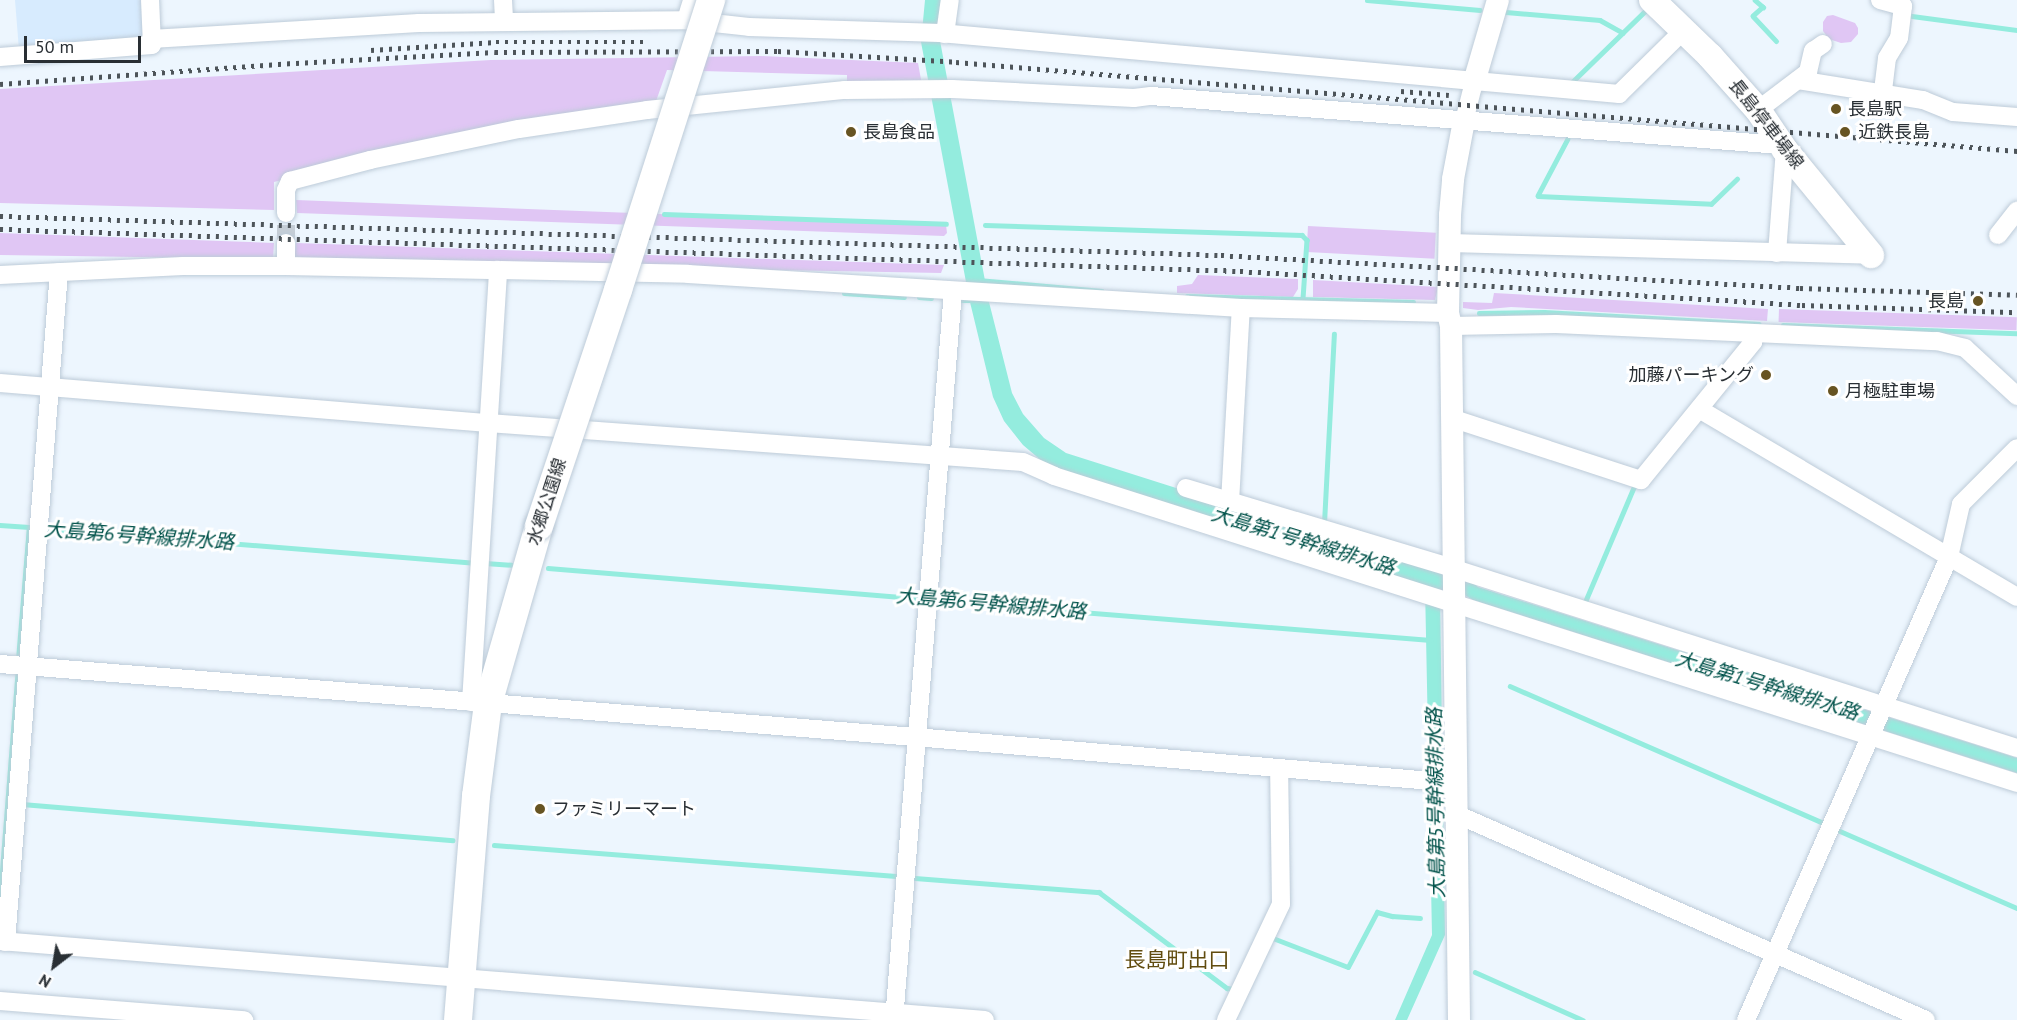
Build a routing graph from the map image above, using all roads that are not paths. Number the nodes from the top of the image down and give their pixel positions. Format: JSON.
{"nodes":[{"id":1,"x":150,"y":0,"type":"edge"},
{"id":2,"x":503,"y":0,"type":"edge"},
{"id":3,"x":692,"y":0,"type":"edge"},
{"id":4,"x":711,"y":0,"type":"edge"},
{"id":5,"x":950,"y":0,"type":"edge"},
{"id":6,"x":1498,"y":0,"type":"edge"},
{"id":7,"x":1652,"y":0,"type":"edge"},
{"id":8,"x":1880,"y":0,"type":"edge"},
{"id":9,"x":686,"y":20,"type":"junction"},
{"id":10,"x":504,"y":21,"type":"junction"},
{"id":11,"x":1683,"y":30,"type":"junction"},
{"id":12,"x":943,"y":33,"type":"junction"},
{"id":13,"x":151,"y":39,"type":"junction"},
{"id":14,"x":1823,"y":44,"type":"dead end"},
{"id":15,"x":0,"y":57,"type":"edge"},
{"id":16,"x":1798,"y":80,"type":"junction"},
{"id":17,"x":1474,"y":82,"type":"junction"},
{"id":18,"x":1883,"y":93,"type":"junction"},
{"id":19,"x":1758,"y":110,"type":"junction"},
{"id":20,"x":2017,"y":117,"type":"edge"},
{"id":21,"x":1464,"y":121,"type":"junction"},
{"id":22,"x":1783,"y":148,"type":"junction"},
{"id":23,"x":2017,"y":211,"type":"edge"},
{"id":24,"x":286,"y":213,"type":"tunnel mouth"},
{"id":25,"x":1998,"y":235,"type":"dead end"},
{"id":26,"x":286,"y":243,"type":"tunnel mouth"},
{"id":27,"x":1450,"y":243,"type":"junction"},
{"id":28,"x":1777,"y":253,"type":"junction"},
{"id":29,"x":1871,"y":255,"type":"joint"},
{"id":30,"x":286,"y":266,"type":"junction"},
{"id":31,"x":498,"y":270,"type":"junction"},
{"id":32,"x":59,"y":272,"type":"junction"},
{"id":33,"x":0,"y":275,"type":"edge"},
{"id":34,"x":958,"y":291,"type":"junction"},
{"id":35,"x":1241,"y":308,"type":"junction"},
{"id":36,"x":1449,"y":320,"type":"junction"},
{"id":37,"x":1755,"y":334,"type":"junction"},
{"id":38,"x":0,"y":383,"type":"edge"},
{"id":39,"x":49,"y":387,"type":"junction"},
{"id":40,"x":2017,"y":396,"type":"edge"},
{"id":41,"x":1699,"y":409,"type":"junction"},
{"id":42,"x":1451,"y":418,"type":"junction"},
{"id":43,"x":488,"y":423,"type":"junction"},
{"id":44,"x":2017,"y":448,"type":"edge"},
{"id":45,"x":939,"y":454,"type":"junction"},
{"id":46,"x":1186,"y":488,"type":"dead end"},
{"id":47,"x":1230,"y":502,"type":"junction"},
{"id":48,"x":1949,"y":557,"type":"junction"},
{"id":49,"x":1452,"y":570,"type":"junction"},
{"id":50,"x":2017,"y":597,"type":"edge"},
{"id":51,"x":1450,"y":599,"type":"junction"},
{"id":52,"x":15,"y":666,"type":"edge"},
{"id":53,"x":480,"y":703,"type":"junction"},
{"id":54,"x":1882,"y":708,"type":"junction"},
{"id":55,"x":1871,"y":734,"type":"junction"},
{"id":56,"x":915,"y":737,"type":"junction"},
{"id":57,"x":2017,"y":748,"type":"edge"},
{"id":58,"x":1279,"y":768,"type":"junction"},
{"id":59,"x":1450,"y":783,"type":"junction"},
{"id":60,"x":2017,"y":783,"type":"edge"},
{"id":61,"x":1456,"y":814,"type":"junction"},
{"id":62,"x":3,"y":941,"type":"edge"},
{"id":63,"x":1776,"y":954,"type":"junction"},
{"id":64,"x":461,"y":979,"type":"junction"},
{"id":65,"x":0,"y":1001,"type":"edge"},
{"id":66,"x":100,"y":1014,"type":"edge"},
{"id":67,"x":894,"y":1017,"type":"edge"},
{"id":68,"x":244,"y":1020,"type":"edge"},
{"id":69,"x":458,"y":1020,"type":"edge"},
{"id":70,"x":985,"y":1020,"type":"edge"},
{"id":71,"x":1226,"y":1020,"type":"edge"},
{"id":72,"x":1459,"y":1020,"type":"edge"},
{"id":73,"x":1746,"y":1020,"type":"edge"},
{"id":74,"x":1926,"y":1020,"type":"edge"}],
"edges":[{"from":1,"to":13,"type":"street"},
{"from":2,"to":10,"type":"street"},
{"from":3,"to":9,"type":"street"},
{"from":4,"to":53,"type":"main road","name":"水郷公園線","bridge":true},
{"from":5,"to":12,"type":"street"},
{"from":6,"to":17,"type":"street"},
{"from":7,"to":11,"type":"main road","name":"長島停車場線"},
{"from":8,"to":18,"type":"street"},
{"from":9,"to":10,"type":"street"},
{"from":9,"to":12,"type":"street"},
{"from":10,"to":13,"type":"street"},
{"from":11,"to":17,"type":"street"},
{"from":11,"to":19,"type":"main road","name":"長島停車場線"},
{"from":12,"to":17,"type":"street"},
{"from":13,"to":15,"type":"street"},
{"from":14,"to":16,"type":"street"},
{"from":16,"to":18,"type":"street"},
{"from":16,"to":19,"type":"street"},
{"from":17,"to":21,"type":"street"},
{"from":18,"to":20,"type":"street"},
{"from":19,"to":22,"type":"main road","name":"長島停車場線"},
{"from":21,"to":22,"type":"street"},
{"from":21,"to":24,"type":"street"},
{"from":21,"to":27,"type":"street"},
{"from":22,"to":28,"type":"street"},
{"from":22,"to":29,"type":"main road","name":"長島停車場線"},
{"from":23,"to":25,"type":"street"},
{"from":26,"to":30,"type":"street"},
{"from":27,"to":28,"type":"street"},
{"from":27,"to":36,"type":"street"},
{"from":28,"to":29,"type":"street"},
{"from":30,"to":31,"type":"street"},
{"from":30,"to":32,"type":"street"},
{"from":31,"to":34,"type":"street"},
{"from":31,"to":43,"type":"street"},
{"from":32,"to":33,"type":"street"},
{"from":32,"to":39,"type":"street"},
{"from":34,"to":35,"type":"street"},
{"from":34,"to":45,"type":"street"},
{"from":35,"to":36,"type":"street"},
{"from":35,"to":47,"type":"street"},
{"from":36,"to":37,"type":"street"},
{"from":36,"to":42,"type":"street"},
{"from":37,"to":40,"type":"street"},
{"from":37,"to":41,"type":"street"},
{"from":38,"to":39,"type":"street"},
{"from":39,"to":43,"type":"street"},
{"from":39,"to":52,"type":"street"},
{"from":41,"to":42,"type":"street"},
{"from":41,"to":48,"type":"street"},
{"from":42,"to":49,"type":"street"},
{"from":43,"to":45,"type":"street"},
{"from":43,"to":53,"type":"street"},
{"from":44,"to":48,"type":"street"},
{"from":45,"to":51,"type":"street"},
{"from":45,"to":56,"type":"street"},
{"from":46,"to":47,"type":"street"},
{"from":47,"to":49,"type":"street"},
{"from":48,"to":50,"type":"street"},
{"from":48,"to":54,"type":"street"},
{"from":49,"to":51,"type":"street"},
{"from":49,"to":54,"type":"street"},
{"from":51,"to":55,"type":"street"},
{"from":51,"to":59,"type":"street"},
{"from":52,"to":53,"type":"street"},
{"from":52,"to":62,"type":"street"},
{"from":53,"to":56,"type":"street"},
{"from":53,"to":64,"type":"main road","name":"水郷公園線"},
{"from":54,"to":55,"type":"street"},
{"from":54,"to":57,"type":"street"},
{"from":55,"to":60,"type":"street"},
{"from":55,"to":63,"type":"street"},
{"from":56,"to":58,"type":"street"},
{"from":56,"to":67,"type":"street"},
{"from":58,"to":59,"type":"street"},
{"from":58,"to":71,"type":"street"},
{"from":59,"to":61,"type":"street"},
{"from":61,"to":63,"type":"street"},
{"from":61,"to":72,"type":"street"},
{"from":62,"to":64,"type":"street"},
{"from":63,"to":73,"type":"street"},
{"from":63,"to":74,"type":"street"},
{"from":64,"to":67,"type":"street"},
{"from":64,"to":69,"type":"main road","name":"水郷公園線"},
{"from":65,"to":66,"type":"street"},
{"from":66,"to":68,"type":"street"},
{"from":67,"to":70,"type":"street"}]}
